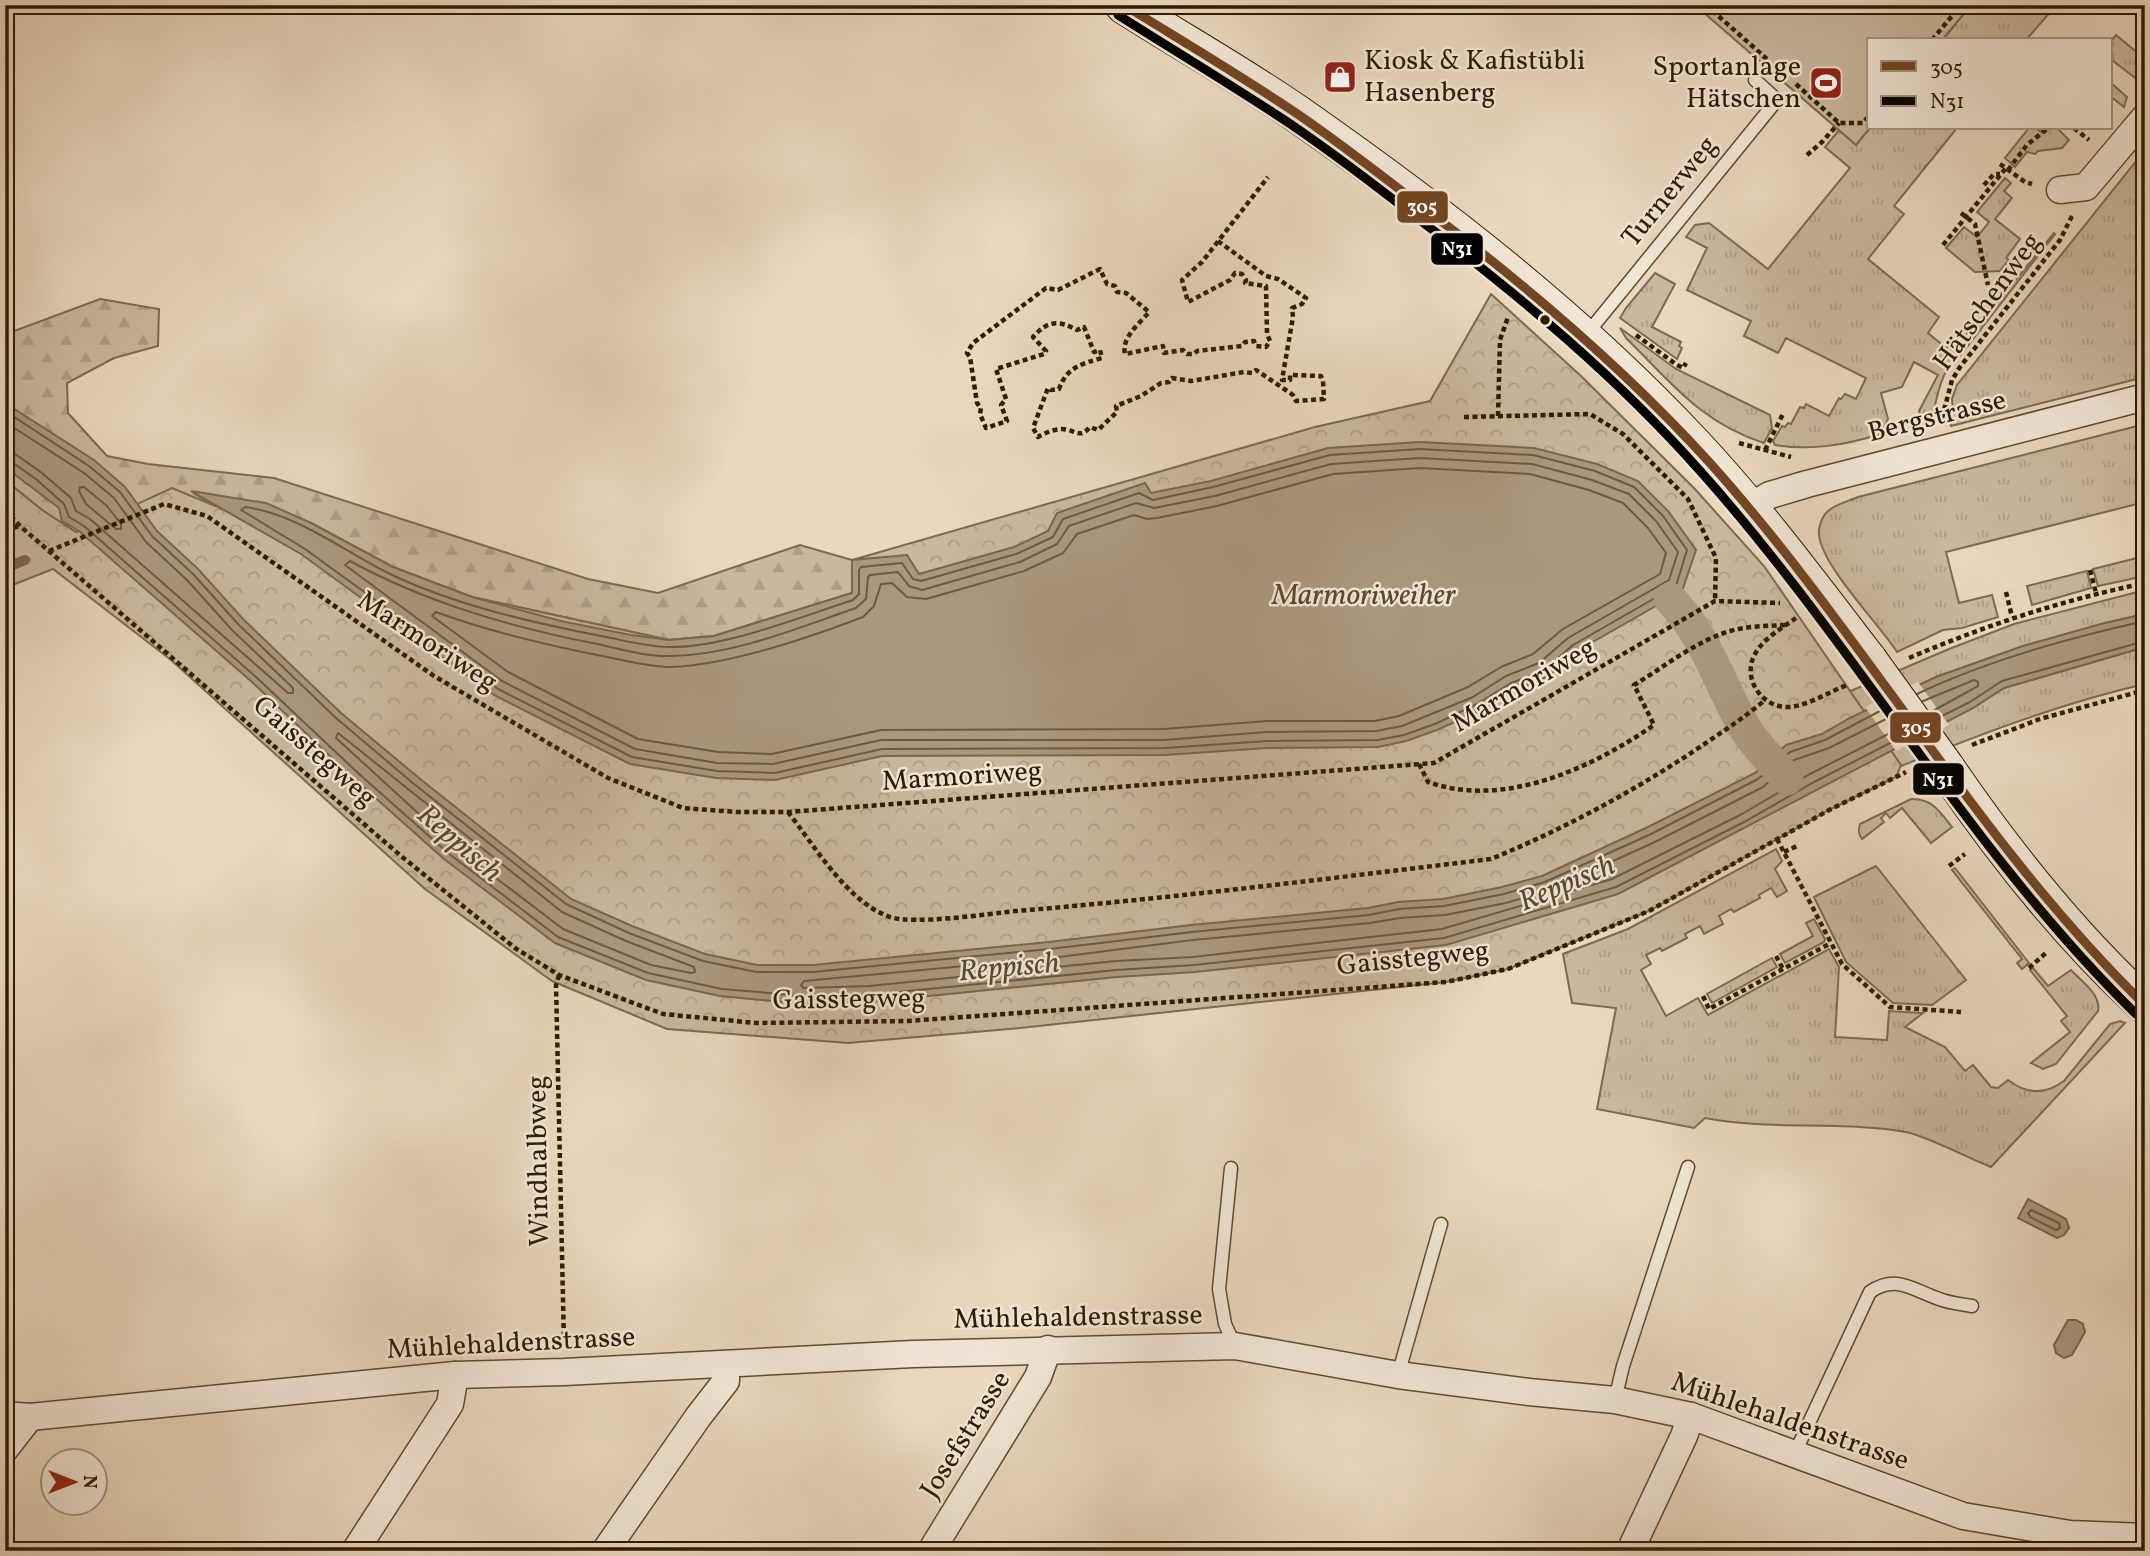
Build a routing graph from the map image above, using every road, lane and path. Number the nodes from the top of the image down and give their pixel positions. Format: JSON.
{"nodes":[{"id":1,"x":1124,"y":5,"type":"edge"},
{"id":2,"x":1961,"y":5,"type":"edge"},
{"id":3,"x":1933,"y":38,"type":"edge"},
{"id":4,"x":1755,"y":80,"type":"dead end"},
{"id":5,"x":2145,"y":117,"type":"edge"},
{"id":6,"x":1867,"y":118,"type":"edge"},
{"id":7,"x":2046,"y":130,"type":"edge"},
{"id":8,"x":1807,"y":155,"type":"dead end"},
{"id":9,"x":2000,"y":164,"type":"dead end"},
{"id":10,"x":2007,"y":169,"type":"junction"},
{"id":11,"x":2001,"y":174,"type":"junction"},
{"id":12,"x":1268,"y":177,"type":"dead end"},
{"id":13,"x":1984,"y":185,"type":"dead end"},
{"id":14,"x":2086,"y":187,"type":"junction"},
{"id":15,"x":2060,"y":190,"type":"joint"},
{"id":16,"x":1964,"y":215,"type":"junction"},
{"id":17,"x":1218,"y":241,"type":"junction"},
{"id":18,"x":1943,"y":245,"type":"dead end"},
{"id":19,"x":1988,"y":285,"type":"dead end"},
{"id":20,"x":1525,"y":286,"type":"junction"},
{"id":21,"x":1595,"y":324,"type":"junction"},
{"id":22,"x":1686,"y":363,"type":"dead end"},
{"id":23,"x":2145,"y":397,"type":"edge"},
{"id":24,"x":1784,"y":412,"type":"dead end"},
{"id":25,"x":1498,"y":416,"type":"junction"},
{"id":26,"x":1464,"y":417,"type":"dead end"},
{"id":27,"x":1943,"y":447,"type":"junction"},
{"id":28,"x":1765,"y":450,"type":"junction"},
{"id":29,"x":1707,"y":459,"type":"junction"},
{"id":30,"x":1807,"y":484,"type":"junction"},
{"id":31,"x":1748,"y":507,"type":"junction"},
{"id":32,"x":5,"y":510,"type":"edge"},
{"id":33,"x":20,"y":526,"type":"junction"},
{"id":34,"x":5,"y":530,"type":"edge"},
{"id":35,"x":49,"y":551,"type":"junction"},
{"id":36,"x":2090,"y":570,"type":"dead end"},
{"id":37,"x":2145,"y":583,"type":"edge"},
{"id":38,"x":2006,"y":592,"type":"dead end"},
{"id":39,"x":2096,"y":593,"type":"junction"},
{"id":40,"x":1715,"y":601,"type":"junction"},
{"id":41,"x":1787,"y":604,"type":"dead end"},
{"id":42,"x":1793,"y":610,"type":"dead end"},
{"id":43,"x":1799,"y":616,"type":"dead end"},
{"id":44,"x":1786,"y":625,"type":"dead end"},
{"id":45,"x":2145,"y":690,"type":"edge"},
{"id":46,"x":1765,"y":700,"type":"dead end"},
{"id":47,"x":1956,"y":757,"type":"junction"},
{"id":48,"x":1419,"y":764,"type":"junction"},
{"id":49,"x":1908,"y":772,"type":"dead end"},
{"id":50,"x":788,"y":812,"type":"junction"},
{"id":51,"x":1777,"y":839,"type":"junction"},
{"id":52,"x":1797,"y":846,"type":"dead end"},
{"id":53,"x":1784,"y":852,"type":"junction"},
{"id":54,"x":1831,"y":943,"type":"junction"},
{"id":55,"x":1776,"y":956,"type":"dead end"},
{"id":56,"x":1783,"y":969,"type":"junction"},
{"id":57,"x":559,"y":975,"type":"junction"},
{"id":58,"x":1703,"y":996,"type":"dead end"},
{"id":59,"x":2145,"y":1005,"type":"edge"},
{"id":60,"x":1961,"y":1012,"type":"dead end"},
{"id":61,"x":1688,"y":1167,"type":"dead end"},
{"id":62,"x":1231,"y":1168,"type":"dead end"},
{"id":63,"x":1441,"y":1224,"type":"dead end"},
{"id":64,"x":1972,"y":1306,"type":"dead end"},
{"id":65,"x":1235,"y":1346,"type":"junction"},
{"id":66,"x":564,"y":1347,"type":"dead end"},
{"id":67,"x":1048,"y":1349,"type":"junction"},
{"id":68,"x":726,"y":1365,"type":"junction"},
{"id":69,"x":455,"y":1375,"type":"junction"},
{"id":70,"x":1398,"y":1375,"type":"junction"},
{"id":71,"x":1615,"y":1400,"type":"junction"},
{"id":72,"x":18,"y":1416,"type":"edge"},
{"id":73,"x":1692,"y":1416,"type":"junction"},
{"id":74,"x":5,"y":1449,"type":"edge"},
{"id":75,"x":1794,"y":1455,"type":"junction"},
{"id":76,"x":2145,"y":1537,"type":"edge"},
{"id":77,"x":2067,"y":1542,"type":"edge"},
{"id":78,"x":355,"y":1551,"type":"edge"},
{"id":79,"x":605,"y":1551,"type":"edge"},
{"id":80,"x":931,"y":1551,"type":"edge"},
{"id":81,"x":1630,"y":1551,"type":"edge"}],
"edges":[{"from":1,"to":20,"type":"street"},
{"from":2,"to":3,"type":"path"},
{"from":4,"to":21,"type":"lane","name":"Turnerweg"},
{"from":5,"to":14,"type":"street"},
{"from":6,"to":8,"type":"path"},
{"from":7,"to":10,"type":"path"},
{"from":9,"to":10,"type":"path"},
{"from":10,"to":11,"type":"path"},
{"from":10,"to":15,"type":"path"},
{"from":11,"to":13,"type":"path"},
{"from":11,"to":16,"type":"path"},
{"from":12,"to":17,"type":"path"},
{"from":14,"to":15,"type":"street"},
{"from":14,"to":27,"type":"path","name":"Hätschenweg"},
{"from":16,"to":18,"type":"path"},
{"from":16,"to":19,"type":"path"},
{"from":17,"to":17,"type":"path"},
{"from":20,"to":21,"type":"street"},
{"from":20,"to":25,"type":"path"},
{"from":21,"to":22,"type":"path"},
{"from":21,"to":29,"type":"street"},
{"from":23,"to":27,"type":"street","name":"Bergstrasse"},
{"from":24,"to":28,"type":"path"},
{"from":25,"to":26,"type":"path"},
{"from":25,"to":40,"type":"path"},
{"from":27,"to":30,"type":"street","name":"Bergstrasse"},
{"from":28,"to":29,"type":"path"},
{"from":28,"to":30,"type":"path"},
{"from":29,"to":31,"type":"street"},
{"from":30,"to":31,"type":"street","name":"Bergstrasse"},
{"from":31,"to":47,"type":"street","bridge":true},
{"from":32,"to":33,"type":"path","name":"Gaisstegweg"},
{"from":33,"to":34,"type":"path"},
{"from":33,"to":35,"type":"path","name":"Gaisstegweg"},
{"from":35,"to":50,"type":"path","name":"Marmoriweg"},
{"from":35,"to":57,"type":"path","name":"Gaisstegweg"},
{"from":36,"to":39,"type":"path"},
{"from":37,"to":39,"type":"path"},
{"from":38,"to":39,"type":"path"},
{"from":40,"to":41,"type":"path","name":"Marmoriweg"},
{"from":40,"to":48,"type":"path","name":"Marmoriweg"},
{"from":42,"to":43,"type":"path"},
{"from":44,"to":48,"type":"path"},
{"from":45,"to":47,"type":"path"},
{"from":46,"to":50,"type":"path"},
{"from":47,"to":59,"type":"street"},
{"from":48,"to":50,"type":"path","name":"Marmoriweg"},
{"from":49,"to":51,"type":"path","name":"Gaisstegweg"},
{"from":51,"to":53,"type":"path"},
{"from":51,"to":57,"type":"path","name":"Gaisstegweg"},
{"from":52,"to":53,"type":"path"},
{"from":53,"to":54,"type":"path"},
{"from":54,"to":56,"type":"path"},
{"from":54,"to":60,"type":"path"},
{"from":55,"to":56,"type":"path"},
{"from":56,"to":58,"type":"path"},
{"from":57,"to":66,"type":"path","name":"Windhalbweg"},
{"from":61,"to":71,"type":"lane"},
{"from":62,"to":65,"type":"lane"},
{"from":63,"to":70,"type":"lane"},
{"from":64,"to":75,"type":"lane"},
{"from":65,"to":67,"type":"street","name":"Mühlehaldenstrasse"},
{"from":65,"to":70,"type":"street","name":"Mühlehaldenstrasse"},
{"from":67,"to":68,"type":"street","name":"Mühlehaldenstrasse"},
{"from":67,"to":80,"type":"street","name":"Josefstrasse"},
{"from":68,"to":69,"type":"street","name":"Mühlehaldenstrasse"},
{"from":68,"to":79,"type":"street"},
{"from":69,"to":72,"type":"street","name":"Mühlehaldenstrasse"},
{"from":69,"to":78,"type":"street"},
{"from":70,"to":71,"type":"street","name":"Mühlehaldenstrasse"},
{"from":71,"to":73,"type":"street","name":"Mühlehaldenstrasse"},
{"from":72,"to":74,"type":"street","name":"Mühlehaldenstrasse"},
{"from":73,"to":75,"type":"street","name":"Mühlehaldenstrasse"},
{"from":73,"to":81,"type":"street"},
{"from":75,"to":77,"type":"street","name":"Mühlehaldenstrasse"},
{"from":76,"to":77,"type":"street","name":"Mühlehaldenstrasse"}]}
